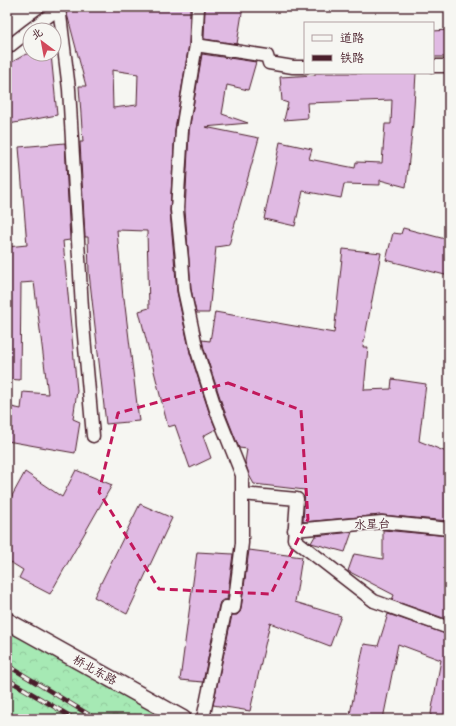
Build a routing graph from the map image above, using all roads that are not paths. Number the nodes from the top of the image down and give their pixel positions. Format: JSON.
{"nodes":[{"id":1,"x":57,"y":7,"type":"edge"},
{"id":2,"x":198,"y":7,"type":"edge"},
{"id":3,"x":41,"y":22,"type":"edge"},
{"id":4,"x":22,"y":36,"type":"edge"},
{"id":5,"x":196,"y":44,"type":"junction"},
{"id":6,"x":7,"y":48,"type":"edge"},
{"id":7,"x":434,"y":66,"type":"edge"},
{"id":8,"x":449,"y":66,"type":"edge"},
{"id":9,"x":304,"y":67,"type":"edge"},
{"id":10,"x":93,"y":436,"type":"dead end"},
{"id":11,"x":242,"y":494,"type":"junction"},
{"id":12,"x":449,"y":528,"type":"edge"},
{"id":13,"x":294,"y":530,"type":"junction"},
{"id":14,"x":7,"y":621,"type":"edge"},
{"id":15,"x":449,"y":628,"type":"edge"},
{"id":16,"x":183,"y":719,"type":"edge"},
{"id":17,"x":203,"y":719,"type":"edge"}],
"edges":[{"from":1,"to":3,"type":"street"},
{"from":1,"to":10,"type":"street"},
{"from":2,"to":5,"type":"street"},
{"from":4,"to":6,"type":"street"},
{"from":5,"to":9,"type":"street"},
{"from":5,"to":11,"type":"street"},
{"from":7,"to":8,"type":"street"},
{"from":11,"to":13,"type":"street"},
{"from":11,"to":17,"type":"street"},
{"from":12,"to":13,"type":"street","name":"水星台"},
{"from":13,"to":15,"type":"street"},
{"from":14,"to":16,"type":"street","name":"桥北东路"}]}
